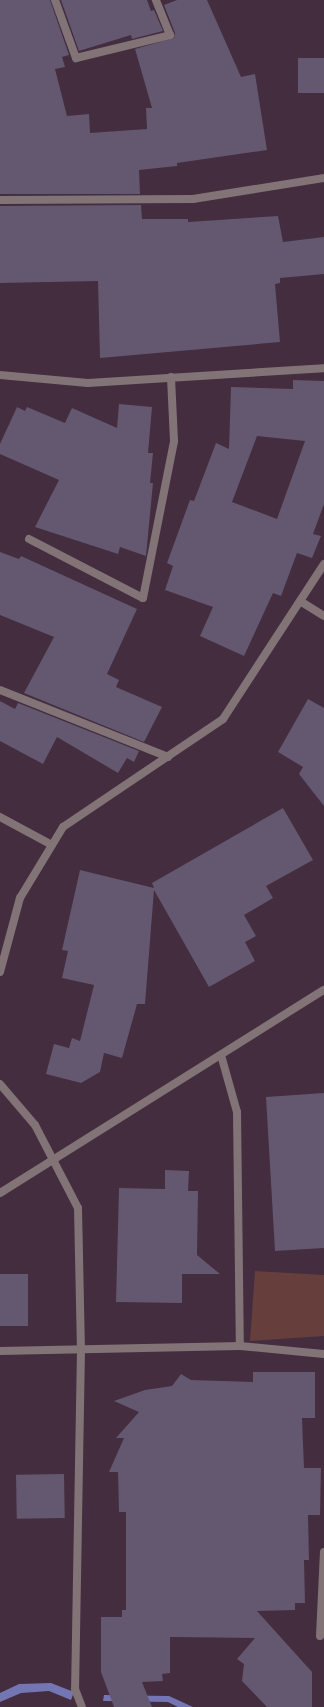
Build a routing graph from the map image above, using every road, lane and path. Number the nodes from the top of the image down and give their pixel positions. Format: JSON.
{"nodes":[{"id":1,"x":55,"y":0,"type":"edge"},
{"id":2,"x":156,"y":0,"type":"edge"},
{"id":3,"x":324,"y":178,"type":"edge"},
{"id":4,"x":0,"y":200,"type":"edge"},
{"id":5,"x":324,"y":368,"type":"edge"},
{"id":6,"x":0,"y":375,"type":"edge"},
{"id":7,"x":171,"y":377,"type":"junction"},
{"id":8,"x":29,"y":539,"type":"dead end"},
{"id":9,"x":324,"y":564,"type":"edge"},
{"id":10,"x":300,"y":602,"type":"junction"},
{"id":11,"x":324,"y":616,"type":"edge"},
{"id":12,"x":0,"y":690,"type":"edge"},
{"id":13,"x":168,"y":756,"type":"junction"},
{"id":14,"x":0,"y":817,"type":"edge"},
{"id":15,"x":52,"y":845,"type":"junction"},
{"id":16,"x":0,"y":972,"type":"edge"},
{"id":17,"x":324,"y":990,"type":"edge"},
{"id":18,"x":221,"y":1055,"type":"junction"},
{"id":19,"x":0,"y":1084,"type":"edge"},
{"id":20,"x":54,"y":1158,"type":"junction"},
{"id":21,"x":0,"y":1193,"type":"edge"},
{"id":22,"x":240,"y":1346,"type":"junction"},
{"id":23,"x":81,"y":1349,"type":"junction"},
{"id":24,"x":0,"y":1351,"type":"edge"},
{"id":25,"x":324,"y":1354,"type":"edge"},
{"id":26,"x":324,"y":1552,"type":"edge"},
{"id":27,"x":320,"y":1636,"type":"dead end"},
{"id":28,"x":82,"y":1707,"type":"edge"}],
"edges":[{"from":1,"to":2,"type":"street"},
{"from":3,"to":4,"type":"street"},
{"from":5,"to":7,"type":"street"},
{"from":6,"to":7,"type":"street"},
{"from":7,"to":8,"type":"street"},
{"from":9,"to":10,"type":"street"},
{"from":10,"to":11,"type":"street"},
{"from":10,"to":13,"type":"street"},
{"from":12,"to":13,"type":"street"},
{"from":13,"to":15,"type":"street"},
{"from":14,"to":15,"type":"street"},
{"from":15,"to":16,"type":"street"},
{"from":17,"to":18,"type":"street"},
{"from":18,"to":20,"type":"street"},
{"from":18,"to":22,"type":"street"},
{"from":19,"to":20,"type":"street"},
{"from":20,"to":21,"type":"street"},
{"from":20,"to":23,"type":"street"},
{"from":22,"to":23,"type":"street"},
{"from":22,"to":25,"type":"street"},
{"from":23,"to":24,"type":"street"},
{"from":23,"to":28,"type":"street"},
{"from":26,"to":27,"type":"street"}]}
